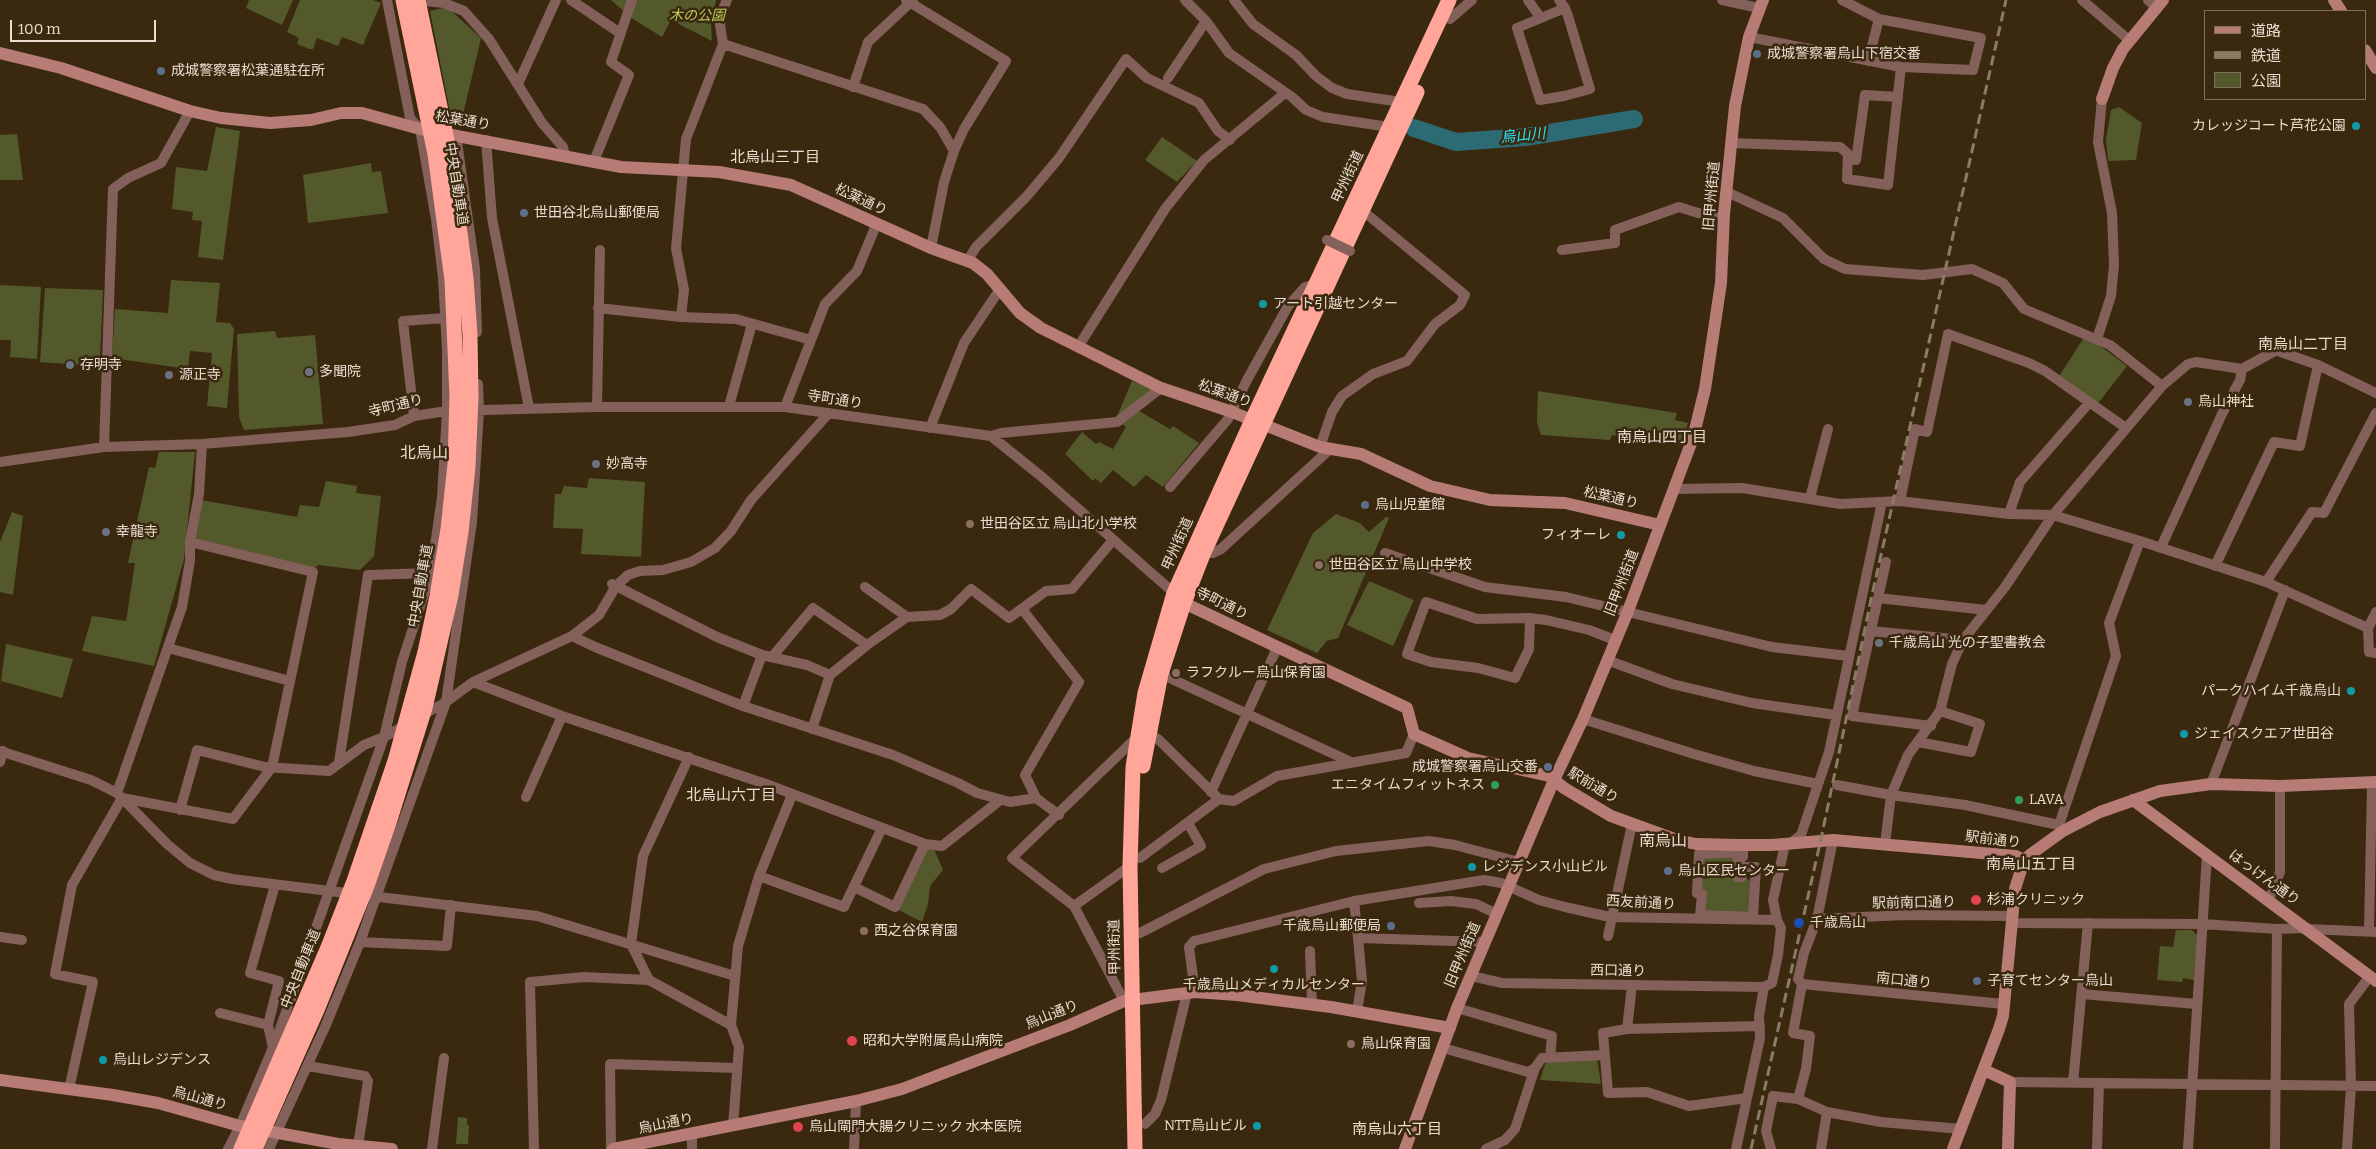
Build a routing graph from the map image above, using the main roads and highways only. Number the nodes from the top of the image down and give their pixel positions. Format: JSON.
{"nodes":[{"id":1,"x":403,"y":0,"type":"edge"},
{"id":2,"x":417,"y":0,"type":"edge"},
{"id":3,"x":1449,"y":0,"type":"edge"},
{"id":4,"x":1459,"y":0,"type":"edge"},
{"id":5,"x":1257,"y":422,"type":"junction"},
{"id":6,"x":1179,"y":598,"type":"junction"},
{"id":7,"x":1144,"y":734,"type":"junction"},
{"id":8,"x":1135,"y":862,"type":"junction"},
{"id":9,"x":1132,"y":1001,"type":"junction"},
{"id":10,"x":241,"y":1149,"type":"edge"},
{"id":11,"x":255,"y":1149,"type":"edge"},
{"id":12,"x":1136,"y":1149,"type":"edge"},
{"id":13,"x":1145,"y":1149,"type":"edge"}],
"edges":[{"from":1,"to":10,"type":"highway","name":"中央自動車道","bridge":true},
{"from":2,"to":11,"type":"highway","name":"中央自動車道","bridge":true},
{"from":3,"to":5,"type":"highway","name":"甲州街道"},
{"from":4,"to":5,"type":"highway","name":"甲州街道"},
{"from":5,"to":6,"type":"highway","name":"甲州街道"},
{"from":5,"to":6,"type":"highway","name":"甲州街道"},
{"from":6,"to":7,"type":"highway","name":"甲州街道"},
{"from":6,"to":7,"type":"highway","name":"甲州街道"},
{"from":7,"to":8,"type":"highway","name":"甲州街道"},
{"from":8,"to":9,"type":"highway","name":"甲州街道"},
{"from":8,"to":9,"type":"highway","name":"甲州街道"},
{"from":9,"to":12,"type":"highway","name":"甲州街道"},
{"from":9,"to":13,"type":"highway","name":"甲州街道"}]}
